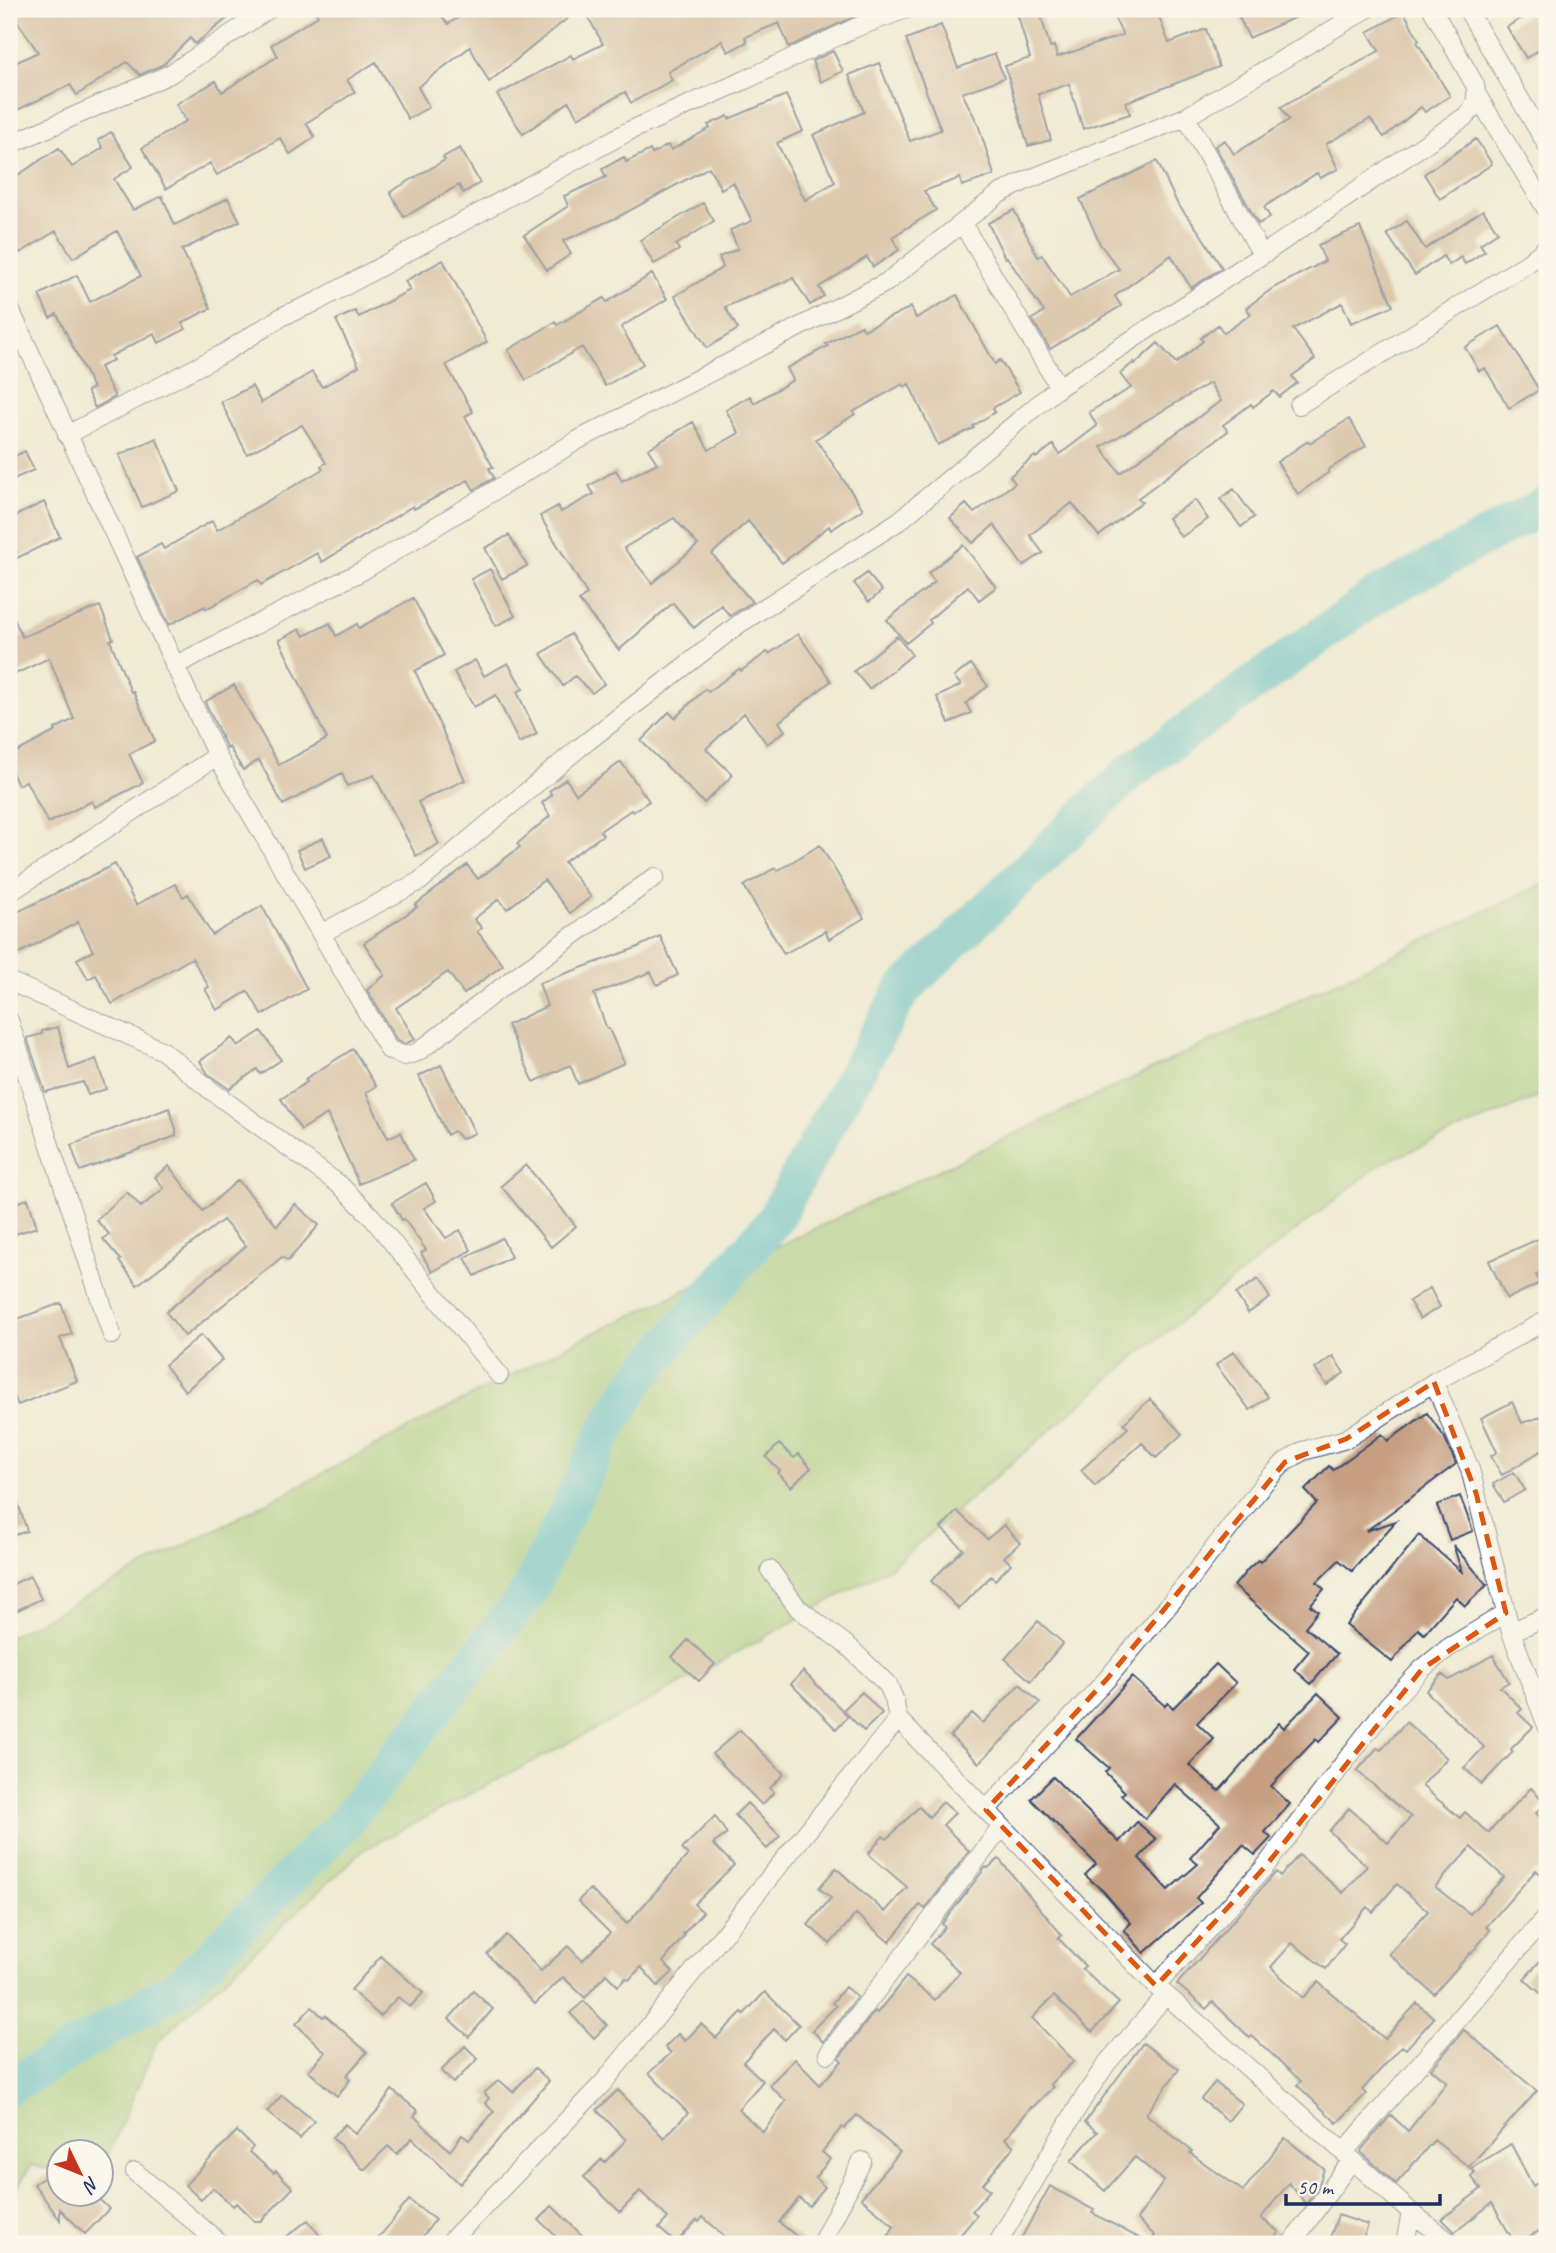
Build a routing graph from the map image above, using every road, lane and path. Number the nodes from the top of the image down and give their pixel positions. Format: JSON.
{"nodes":[{"id":1,"x":269,"y":9,"type":"edge"},
{"id":2,"x":906,"y":9,"type":"edge"},
{"id":3,"x":1367,"y":9,"type":"edge"},
{"id":4,"x":1432,"y":9,"type":"edge"},
{"id":5,"x":1467,"y":9,"type":"edge"},
{"id":6,"x":1477,"y":95,"type":"junction"},
{"id":7,"x":1186,"y":117,"type":"junction"},
{"id":8,"x":9,"y":145,"type":"edge"},
{"id":9,"x":1547,"y":145,"type":"edge"},
{"id":10,"x":1547,"y":210,"type":"edge"},
{"id":11,"x":962,"y":223,"type":"junction"},
{"id":12,"x":1547,"y":247,"type":"edge"},
{"id":13,"x":1262,"y":254,"type":"junction"},
{"id":14,"x":9,"y":307,"type":"edge"},
{"id":15,"x":1059,"y":387,"type":"junction"},
{"id":16,"x":1299,"y":405,"type":"dead end"},
{"id":17,"x":67,"y":435,"type":"junction"},
{"id":18,"x":174,"y":666,"type":"junction"},
{"id":19,"x":217,"y":756,"type":"junction"},
{"id":20,"x":654,"y":877,"type":"dead end"},
{"id":21,"x":9,"y":893,"type":"edge"},
{"id":22,"x":322,"y":933,"type":"junction"},
{"id":23,"x":9,"y":981,"type":"edge"},
{"id":24,"x":9,"y":1020,"type":"edge"},
{"id":25,"x":1547,"y":1320,"type":"edge"},
{"id":26,"x":112,"y":1335,"type":"dead end"},
{"id":27,"x":499,"y":1374,"type":"dead end"},
{"id":28,"x":1434,"y":1382,"type":"junction"},
{"id":29,"x":770,"y":1570,"type":"dead end"},
{"id":30,"x":1506,"y":1613,"type":"junction"},
{"id":31,"x":1547,"y":1616,"type":"edge"},
{"id":32,"x":1511,"y":1632,"type":"junction"},
{"id":33,"x":898,"y":1720,"type":"junction"},
{"id":34,"x":1547,"y":1726,"type":"edge"},
{"id":35,"x":986,"y":1810,"type":"junction"},
{"id":36,"x":1002,"y":1828,"type":"junction"},
{"id":37,"x":1547,"y":1916,"type":"edge"},
{"id":38,"x":1161,"y":1991,"type":"junction"},
{"id":39,"x":828,"y":2054,"type":"dead end"},
{"id":40,"x":1348,"y":2156,"type":"junction"},
{"id":41,"x":862,"y":2161,"type":"dead end"},
{"id":42,"x":135,"y":2172,"type":"dead end"},
{"id":43,"x":1411,"y":2212,"type":"junction"},
{"id":44,"x":221,"y":2244,"type":"edge"},
{"id":45,"x":449,"y":2244,"type":"edge"},
{"id":46,"x":821,"y":2244,"type":"edge"},
{"id":47,"x":996,"y":2244,"type":"edge"},
{"id":48,"x":1291,"y":2244,"type":"edge"},
{"id":49,"x":1405,"y":2244,"type":"edge"},
{"id":50,"x":1452,"y":2244,"type":"edge"}],
"edges":[{"from":1,"to":8,"type":"street"},
{"from":2,"to":17,"type":"street"},
{"from":3,"to":7,"type":"street"},
{"from":4,"to":6,"type":"street"},
{"from":5,"to":9,"type":"street"},
{"from":6,"to":10,"type":"street"},
{"from":6,"to":13,"type":"street"},
{"from":7,"to":11,"type":"street"},
{"from":7,"to":13,"type":"street"},
{"from":11,"to":15,"type":"street"},
{"from":11,"to":18,"type":"street"},
{"from":12,"to":16,"type":"street"},
{"from":13,"to":15,"type":"street"},
{"from":14,"to":17,"type":"street"},
{"from":15,"to":22,"type":"street"},
{"from":17,"to":18,"type":"street"},
{"from":18,"to":19,"type":"street"},
{"from":19,"to":21,"type":"street"},
{"from":19,"to":22,"type":"street"},
{"from":20,"to":22,"type":"street"},
{"from":23,"to":27,"type":"street"},
{"from":24,"to":26,"type":"street"},
{"from":25,"to":28,"type":"street"},
{"from":28,"to":30,"type":"street"},
{"from":28,"to":35,"type":"street"},
{"from":29,"to":33,"type":"street"},
{"from":30,"to":32,"type":"street"},
{"from":30,"to":38,"type":"street"},
{"from":31,"to":32,"type":"street"},
{"from":32,"to":34,"type":"street"},
{"from":33,"to":35,"type":"street"},
{"from":33,"to":45,"type":"street"},
{"from":35,"to":36,"type":"street"},
{"from":36,"to":38,"type":"street"},
{"from":36,"to":39,"type":"street"},
{"from":37,"to":40,"type":"street"},
{"from":38,"to":40,"type":"street"},
{"from":38,"to":47,"type":"street"},
{"from":40,"to":43,"type":"street"},
{"from":40,"to":48,"type":"street"},
{"from":41,"to":46,"type":"street"},
{"from":42,"to":44,"type":"street"},
{"from":43,"to":49,"type":"street"},
{"from":43,"to":50,"type":"street"}]}
